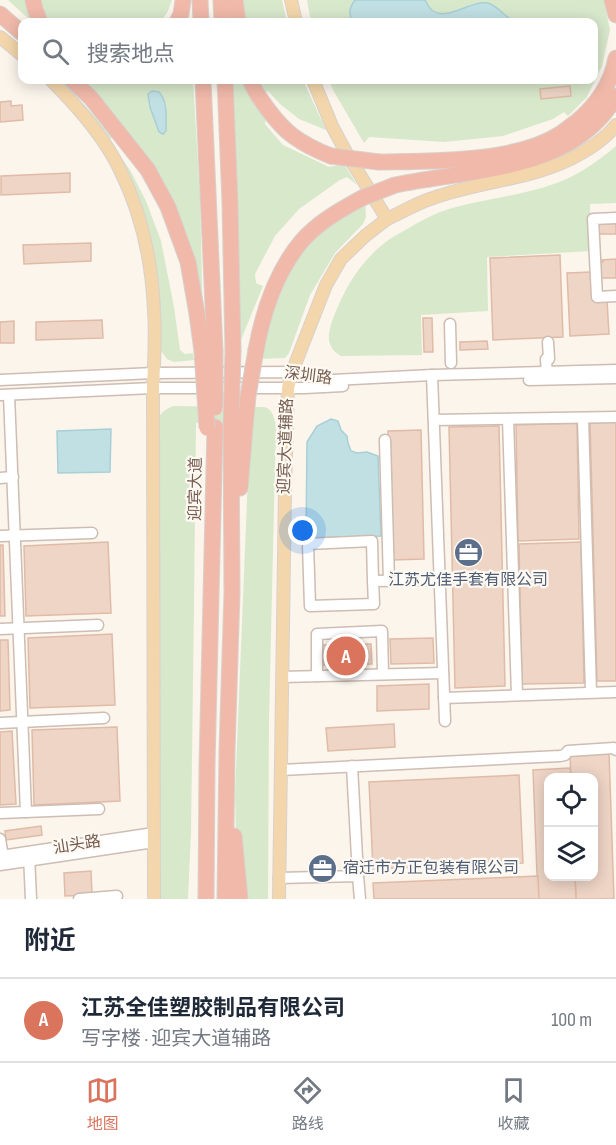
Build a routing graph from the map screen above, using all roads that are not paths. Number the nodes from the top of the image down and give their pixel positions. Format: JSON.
{"nodes":[{"id":1,"x":33,"y":0,"type":"edge"},
{"id":2,"x":183,"y":0,"type":"edge"},
{"id":3,"x":200,"y":0,"type":"edge"},
{"id":4,"x":221,"y":0,"type":"edge"},
{"id":5,"x":235,"y":0,"type":"edge"},
{"id":6,"x":291,"y":0,"type":"edge"},
{"id":7,"x":612,"y":0,"type":"edge"},
{"id":8,"x":0,"y":14,"type":"edge"},
{"id":9,"x":616,"y":15,"type":"edge"},
{"id":10,"x":38,"y":18,"type":"edge"},
{"id":11,"x":179,"y":18,"type":"edge"},
{"id":12,"x":201,"y":18,"type":"edge"},
{"id":13,"x":222,"y":18,"type":"edge"},
{"id":14,"x":237,"y":18,"type":"edge"},
{"id":15,"x":295,"y":18,"type":"edge"},
{"id":16,"x":18,"y":30,"type":"edge"},
{"id":17,"x":0,"y":37,"type":"edge"},
{"id":18,"x":18,"y":52,"type":"edge"},
{"id":19,"x":616,"y":58,"type":"edge"},
{"id":20,"x":55,"y":84,"type":"edge"},
{"id":21,"x":76,"y":84,"type":"edge"},
{"id":22,"x":203,"y":84,"type":"edge"},
{"id":23,"x":225,"y":84,"type":"edge"},
{"id":24,"x":252,"y":84,"type":"edge"},
{"id":25,"x":315,"y":84,"type":"edge"},
{"id":26,"x":616,"y":96,"type":"edge"},
{"id":27,"x":616,"y":125,"type":"edge"},
{"id":28,"x":616,"y":218,"type":"edge"},
{"id":29,"x":387,"y":219,"type":"junction"},
{"id":30,"x":616,"y":296,"type":"edge"},
{"id":31,"x":450,"y":324,"type":"dead end"},
{"id":32,"x":548,"y":342,"type":"dead end"},
{"id":33,"x":208,"y":351,"type":"junction"},
{"id":34,"x":451,"y":363,"type":"dead end"},
{"id":35,"x":616,"y":370,"type":"edge"},
{"id":36,"x":292,"y":372,"type":"junction"},
{"id":37,"x":154,"y":373,"type":"junction"},
{"id":38,"x":547,"y":376,"type":"junction"},
{"id":39,"x":432,"y":378,"type":"junction"},
{"id":40,"x":616,"y":378,"type":"edge"},
{"id":41,"x":0,"y":380,"type":"edge"},
{"id":42,"x":153,"y":388,"type":"junction"},
{"id":43,"x":288,"y":388,"type":"junction"},
{"id":44,"x":5,"y":395,"type":"edge"},
{"id":45,"x":616,"y":417,"type":"edge"},
{"id":46,"x":583,"y":418,"type":"junction"},
{"id":47,"x":508,"y":419,"type":"junction"},
{"id":48,"x":434,"y":420,"type":"junction"},
{"id":49,"x":238,"y":427,"type":"junction"},
{"id":50,"x":385,"y":440,"type":"dead end"},
{"id":51,"x":13,"y":477,"type":"junction"},
{"id":52,"x":0,"y":478,"type":"edge"},
{"id":53,"x":92,"y":533,"type":"dead end"},
{"id":54,"x":0,"y":536,"type":"edge"},
{"id":55,"x":15,"y":536,"type":"junction"},
{"id":56,"x":439,"y":580,"type":"junction"},
{"id":57,"x":373,"y":581,"type":"junction"},
{"id":58,"x":389,"y":581,"type":"junction"},
{"id":59,"x":98,"y":625,"type":"dead end"},
{"id":60,"x":19,"y":628,"type":"junction"},
{"id":61,"x":0,"y":629,"type":"edge"},
{"id":62,"x":443,"y":673,"type":"junction"},
{"id":63,"x":383,"y":674,"type":"junction"},
{"id":64,"x":317,"y":676,"type":"junction"},
{"id":65,"x":282,"y":677,"type":"junction"},
{"id":66,"x":591,"y":692,"type":"junction"},
{"id":67,"x":616,"y":692,"type":"edge"},
{"id":68,"x":517,"y":695,"type":"junction"},
{"id":69,"x":444,"y":698,"type":"junction"},
{"id":70,"x":104,"y":718,"type":"dead end"},
{"id":71,"x":445,"y":721,"type":"dead end"},
{"id":72,"x":22,"y":722,"type":"junction"},
{"id":73,"x":0,"y":723,"type":"edge"},
{"id":74,"x":616,"y":750,"type":"edge"},
{"id":75,"x":226,"y":751,"type":"junction"},
{"id":76,"x":207,"y":766,"type":"junction"},
{"id":77,"x":352,"y":766,"type":"junction"},
{"id":78,"x":281,"y":770,"type":"junction"},
{"id":79,"x":99,"y":809,"type":"dead end"},
{"id":80,"x":26,"y":812,"type":"junction"},
{"id":81,"x":0,"y":813,"type":"edge"},
{"id":82,"x":154,"y":838,"type":"junction"},
{"id":83,"x":0,"y":839,"type":"edge"},
{"id":84,"x":29,"y":856,"type":"junction"},
{"id":85,"x":2,"y":860,"type":"edge"},
{"id":86,"x":358,"y":876,"type":"junction"},
{"id":87,"x":279,"y":878,"type":"junction"},
{"id":88,"x":117,"y":896,"type":"dead end"},
{"id":89,"x":31,"y":899,"type":"edge"},
{"id":90,"x":79,"y":899,"type":"edge"},
{"id":91,"x":154,"y":899,"type":"edge"},
{"id":92,"x":199,"y":899,"type":"edge"},
{"id":93,"x":206,"y":899,"type":"edge"},
{"id":94,"x":225,"y":899,"type":"edge"},
{"id":95,"x":240,"y":899,"type":"edge"},
{"id":96,"x":279,"y":899,"type":"edge"},
{"id":97,"x":360,"y":899,"type":"edge"}],
"edges":[{"from":1,"to":10,"type":"highway"},
{"from":2,"to":11,"type":"highway"},
{"from":3,"to":12,"type":"highway"},
{"from":4,"to":13,"type":"highway"},
{"from":5,"to":14,"type":"highway"},
{"from":6,"to":15,"type":"main road"},
{"from":7,"to":9,"type":"highway"},
{"from":8,"to":16,"type":"highway"},
{"from":17,"to":18,"type":"main road"},
{"from":19,"to":24,"type":"highway","bridge":true},
{"from":20,"to":37,"type":"main road"},
{"from":21,"to":33,"type":"highway"},
{"from":22,"to":33,"type":"highway","name":"迎宾大道"},
{"from":23,"to":49,"type":"highway","bridge":true},
{"from":25,"to":29,"type":"main road"},
{"from":26,"to":49,"type":"highway","bridge":true},
{"from":27,"to":29,"type":"main road","name":"迎宾大道辅路"},
{"from":28,"to":30,"type":"street"},
{"from":29,"to":36,"type":"main road","name":"迎宾大道辅路"},
{"from":31,"to":34,"type":"street"},
{"from":32,"to":38,"type":"street"},
{"from":33,"to":76,"type":"highway","name":"迎宾大道","bridge":true},
{"from":35,"to":38,"type":"street","name":"深圳路"},
{"from":36,"to":37,"type":"street","name":"深圳路"},
{"from":36,"to":39,"type":"street","name":"深圳路"},
{"from":36,"to":43,"type":"main road","name":"迎宾大道辅路"},
{"from":37,"to":41,"type":"street","name":"深圳路"},
{"from":37,"to":42,"type":"main road"},
{"from":38,"to":39,"type":"street","name":"深圳路"},
{"from":38,"to":40,"type":"street","name":"深圳路"},
{"from":39,"to":43,"type":"street","name":"深圳路"},
{"from":39,"to":48,"type":"street"},
{"from":42,"to":43,"type":"street","name":"深圳路"},
{"from":42,"to":44,"type":"street","name":"深圳路"},
{"from":42,"to":82,"type":"main road"},
{"from":43,"to":65,"type":"main road","name":"迎宾大道辅路"},
{"from":44,"to":51,"type":"street"},
{"from":45,"to":46,"type":"street"},
{"from":46,"to":47,"type":"street"},
{"from":46,"to":66,"type":"street"},
{"from":47,"to":48,"type":"street"},
{"from":47,"to":68,"type":"street"},
{"from":48,"to":56,"type":"street"},
{"from":49,"to":75,"type":"highway"},
{"from":50,"to":58,"type":"street"},
{"from":51,"to":52,"type":"street"},
{"from":51,"to":55,"type":"street"},
{"from":53,"to":55,"type":"street"},
{"from":54,"to":55,"type":"street"},
{"from":55,"to":60,"type":"street"},
{"from":56,"to":58,"type":"street"},
{"from":56,"to":62,"type":"street"},
{"from":57,"to":57,"type":"street"},
{"from":57,"to":58,"type":"street"},
{"from":59,"to":60,"type":"street"},
{"from":60,"to":61,"type":"street"},
{"from":60,"to":72,"type":"street"},
{"from":62,"to":63,"type":"street"},
{"from":62,"to":69,"type":"street"},
{"from":63,"to":64,"type":"street"},
{"from":63,"to":64,"type":"street"},
{"from":64,"to":65,"type":"street"},
{"from":65,"to":78,"type":"main road","name":"迎宾大道辅路"},
{"from":66,"to":67,"type":"street"},
{"from":66,"to":68,"type":"street"},
{"from":68,"to":69,"type":"street"},
{"from":69,"to":71,"type":"street"},
{"from":70,"to":72,"type":"street"},
{"from":72,"to":73,"type":"street"},
{"from":72,"to":80,"type":"street"},
{"from":74,"to":77,"type":"street"},
{"from":75,"to":94,"type":"highway"},
{"from":75,"to":95,"type":"highway"},
{"from":76,"to":92,"type":"highway"},
{"from":76,"to":93,"type":"highway","name":"迎宾大道"},
{"from":77,"to":78,"type":"street"},
{"from":77,"to":86,"type":"street"},
{"from":78,"to":87,"type":"main road","name":"迎宾大道辅路"},
{"from":79,"to":80,"type":"street"},
{"from":80,"to":81,"type":"street"},
{"from":82,"to":84,"type":"street","name":"汕头路"},
{"from":82,"to":91,"type":"main road"},
{"from":83,"to":85,"type":"street"},
{"from":84,"to":85,"type":"street","name":"汕头路"},
{"from":84,"to":89,"type":"street"},
{"from":86,"to":87,"type":"street"},
{"from":86,"to":97,"type":"street"},
{"from":87,"to":96,"type":"main road","name":"迎宾大道辅路"},
{"from":88,"to":90,"type":"street"}]}
